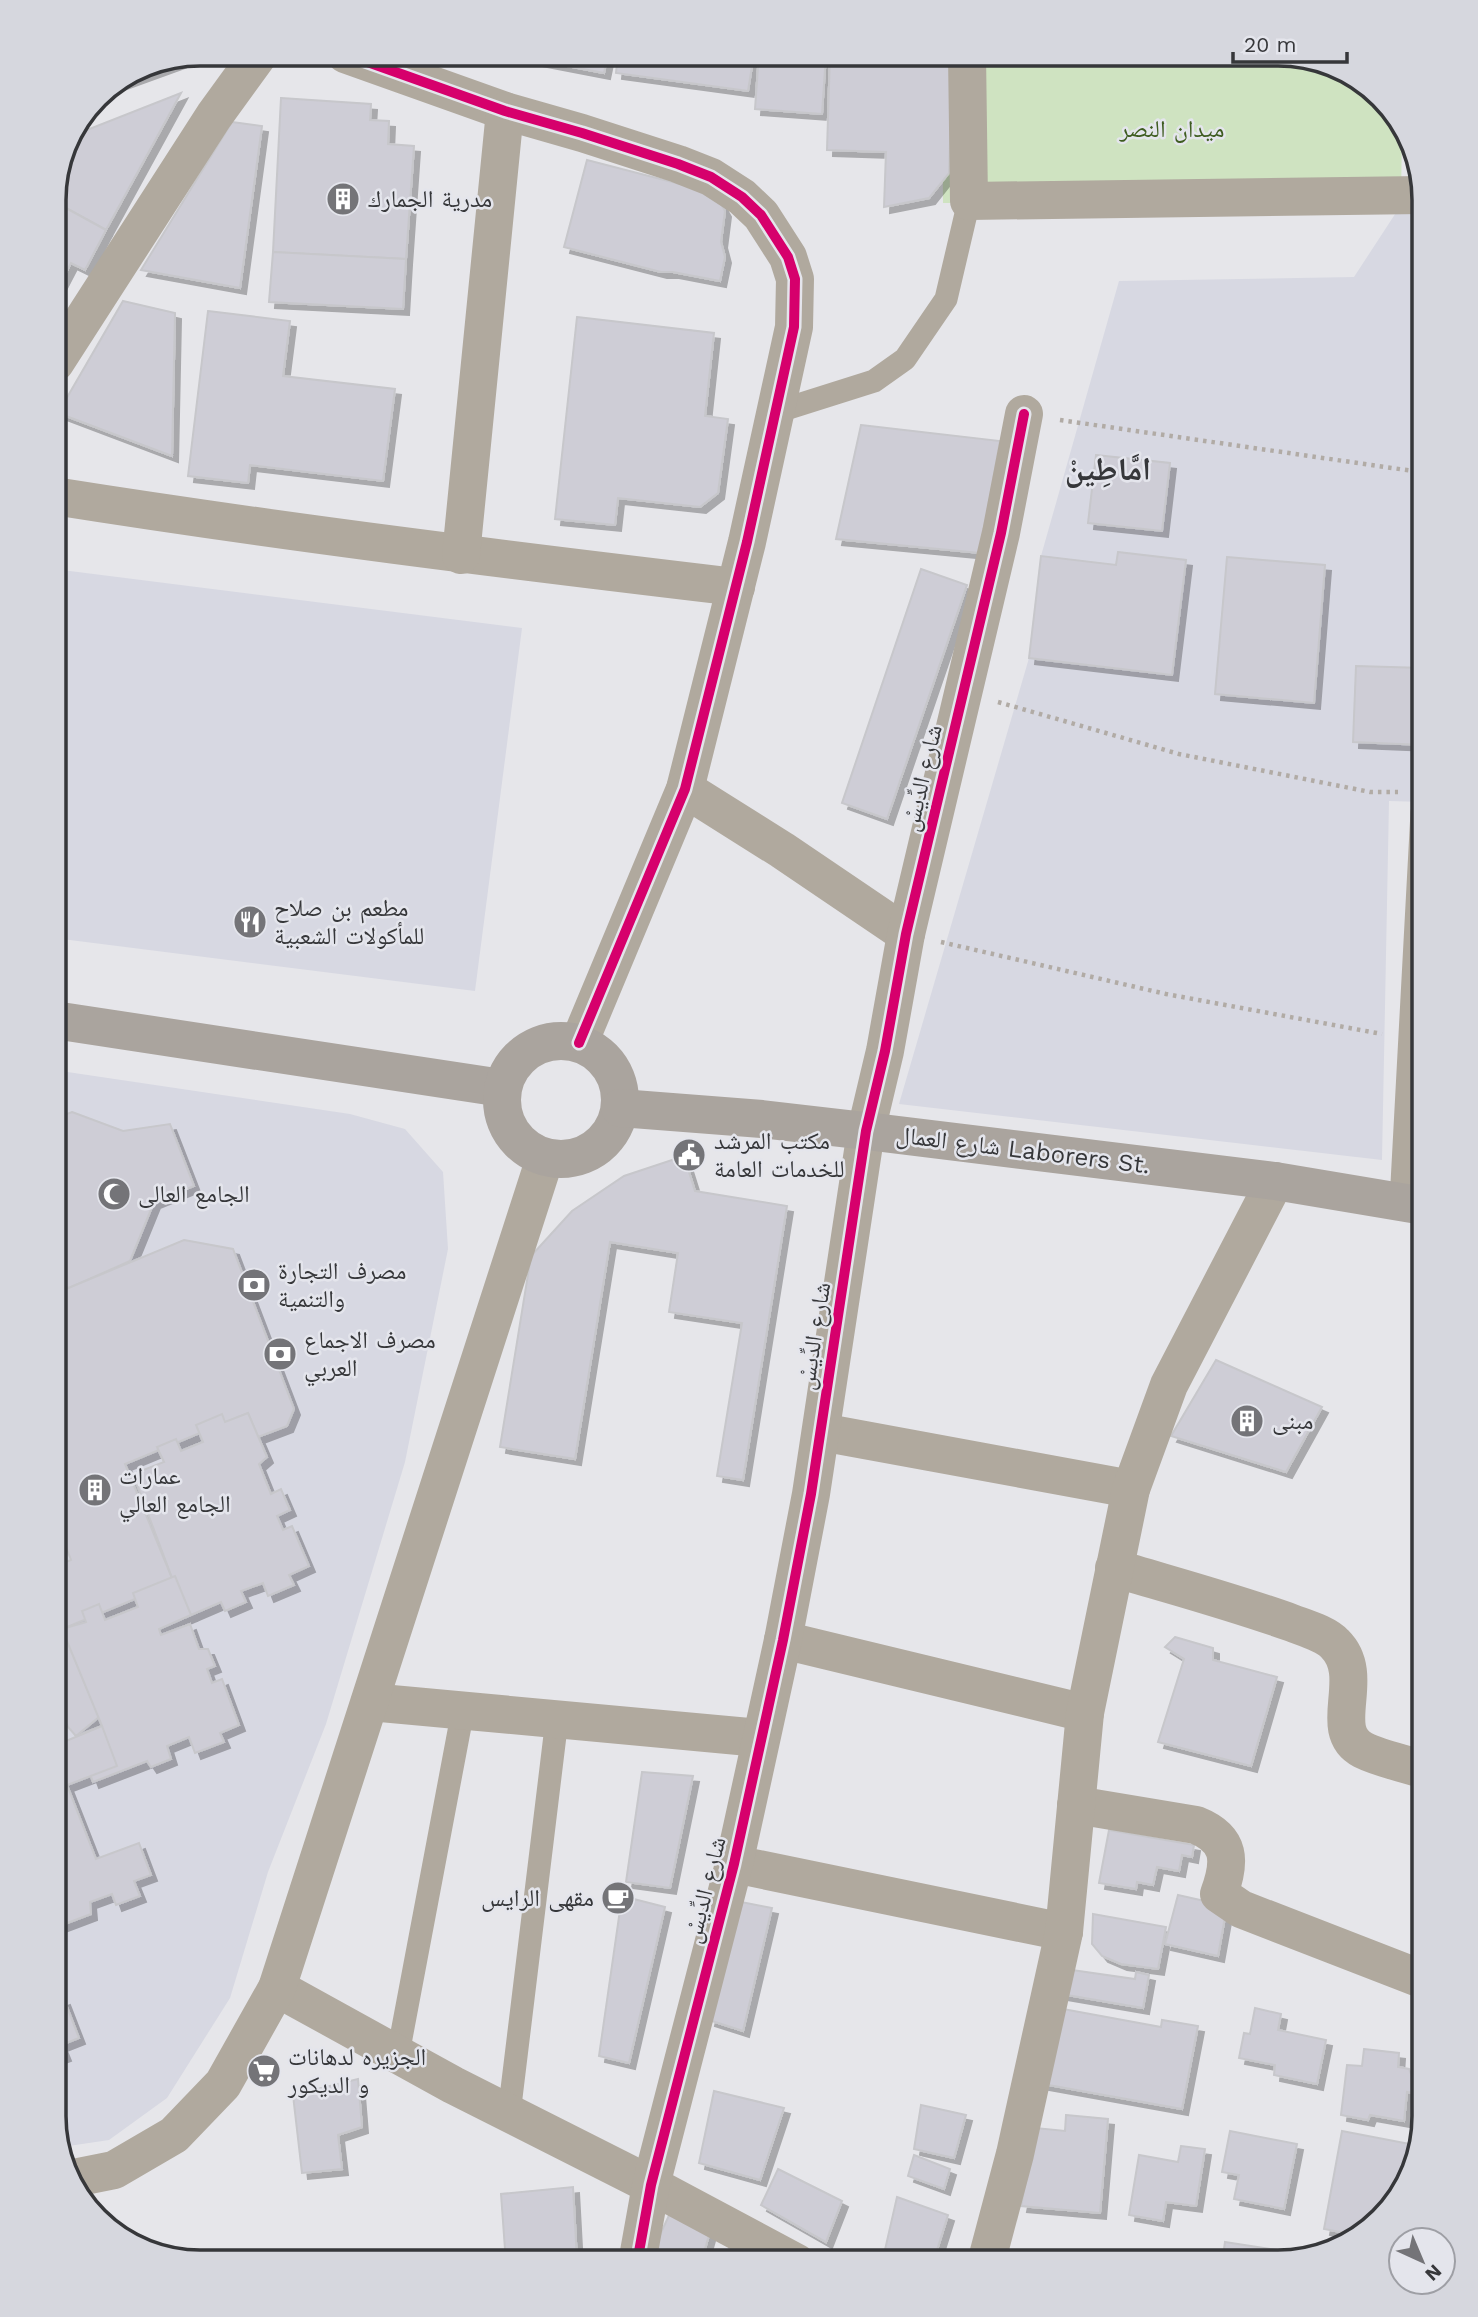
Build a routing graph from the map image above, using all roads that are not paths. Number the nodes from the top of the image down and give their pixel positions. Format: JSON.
{"nodes":[{"id":1,"x":250,"y":67,"type":"edge"},
{"id":2,"x":381,"y":67,"type":"edge"},
{"id":3,"x":967,"y":67,"type":"edge"},
{"id":4,"x":505,"y":111,"type":"junction"},
{"id":5,"x":1411,"y":195,"type":"edge"},
{"id":6,"x":969,"y":201,"type":"junction"},
{"id":7,"x":67,"y":345,"type":"edge"},
{"id":8,"x":776,"y":412,"type":"junction"},
{"id":9,"x":1024,"y":414,"type":"road end"},
{"id":10,"x":67,"y":498,"type":"edge"},
{"id":11,"x":461,"y":555,"type":"junction"},
{"id":12,"x":736,"y":587,"type":"junction"},
{"id":13,"x":685,"y":789,"type":"junction"},
{"id":14,"x":906,"y":934,"type":"junction"},
{"id":15,"x":1412,"y":992,"type":"edge"},
{"id":16,"x":67,"y":1022,"type":"edge"},
{"id":17,"x":579,"y":1043,"type":"junction"},
{"id":18,"x":502,"y":1088,"type":"junction"},
{"id":19,"x":620,"y":1108,"type":"junction"},
{"id":20,"x":866,"y":1131,"type":"junction"},
{"id":21,"x":545,"y":1157,"type":"junction"},
{"id":22,"x":1275,"y":1181,"type":"junction"},
{"id":23,"x":1412,"y":1204,"type":"edge"},
{"id":24,"x":821,"y":1432,"type":"junction"},
{"id":25,"x":1131,"y":1489,"type":"junction"},
{"id":26,"x":1114,"y":1568,"type":"junction"},
{"id":27,"x":782,"y":1640,"type":"junction"},
{"id":28,"x":370,"y":1702,"type":"junction"},
{"id":29,"x":463,"y":1710,"type":"junction"},
{"id":30,"x":1085,"y":1713,"type":"junction"},
{"id":31,"x":557,"y":1719,"type":"junction"},
{"id":32,"x":760,"y":1738,"type":"junction"},
{"id":33,"x":1412,"y":1766,"type":"edge"},
{"id":34,"x":1076,"y":1805,"type":"junction"},
{"id":35,"x":734,"y":1864,"type":"junction"},
{"id":36,"x":1064,"y":1932,"type":"junction"},
{"id":37,"x":1412,"y":1975,"type":"edge"},
{"id":38,"x":277,"y":1988,"type":"junction"},
{"id":39,"x":398,"y":2054,"type":"junction"},
{"id":40,"x":509,"y":2114,"type":"junction"},
{"id":41,"x":81,"y":2177,"type":"edge"},
{"id":42,"x":651,"y":2185,"type":"junction"},
{"id":43,"x":639,"y":2250,"type":"edge"},
{"id":44,"x":773,"y":2250,"type":"edge"},
{"id":45,"x":989,"y":2250,"type":"edge"}],
"edges":[{"from":1,"to":7,"type":"street"},
{"from":2,"to":4,"type":"street"},
{"from":3,"to":6,"type":"street"},
{"from":4,"to":8,"type":"street"},
{"from":4,"to":11,"type":"street"},
{"from":5,"to":6,"type":"street"},
{"from":6,"to":8,"type":"lane"},
{"from":8,"to":12,"type":"street"},
{"from":9,"to":14,"type":"street","name":"شارع الدِّيسْ"},
{"from":10,"to":11,"type":"street"},
{"from":11,"to":12,"type":"street"},
{"from":12,"to":13,"type":"street"},
{"from":13,"to":14,"type":"street"},
{"from":13,"to":17,"type":"street"},
{"from":14,"to":20,"type":"street","name":"شارع الدِّيسْ"},
{"from":15,"to":23,"type":"lane"},
{"from":16,"to":18,"type":"main road"},
{"from":17,"to":18,"type":"main road"},
{"from":17,"to":19,"type":"main road"},
{"from":18,"to":21,"type":"main road"},
{"from":19,"to":20,"type":"main road","name":"شارع العمال Laborers St."},
{"from":19,"to":21,"type":"main road"},
{"from":20,"to":22,"type":"main road","name":"شارع العمال Laborers St."},
{"from":20,"to":24,"type":"street","name":"شارع الدِّيسْ"},
{"from":21,"to":28,"type":"street"},
{"from":22,"to":23,"type":"main road","name":"شارع العمال Laborers St."},
{"from":22,"to":25,"type":"street"},
{"from":24,"to":25,"type":"street"},
{"from":24,"to":27,"type":"street","name":"شارع الدِّيسْ"},
{"from":25,"to":26,"type":"street"},
{"from":26,"to":30,"type":"street"},
{"from":26,"to":33,"type":"street"},
{"from":27,"to":30,"type":"street"},
{"from":27,"to":32,"type":"street","name":"شارع الدِّيسْ"},
{"from":28,"to":29,"type":"street"},
{"from":28,"to":38,"type":"street"},
{"from":29,"to":31,"type":"street"},
{"from":29,"to":39,"type":"lane"},
{"from":30,"to":34,"type":"street"},
{"from":31,"to":32,"type":"street"},
{"from":31,"to":40,"type":"lane"},
{"from":32,"to":35,"type":"street","name":"شارع الدِّيسْ"},
{"from":34,"to":36,"type":"street"},
{"from":34,"to":37,"type":"street"},
{"from":35,"to":36,"type":"street"},
{"from":35,"to":42,"type":"street","name":"شارع الدِّيسْ"},
{"from":36,"to":45,"type":"street"},
{"from":38,"to":39,"type":"street"},
{"from":38,"to":41,"type":"street"},
{"from":39,"to":40,"type":"street"},
{"from":40,"to":42,"type":"street"},
{"from":42,"to":43,"type":"street","name":"شارع الدِّيسْ"},
{"from":42,"to":44,"type":"street"}]}
